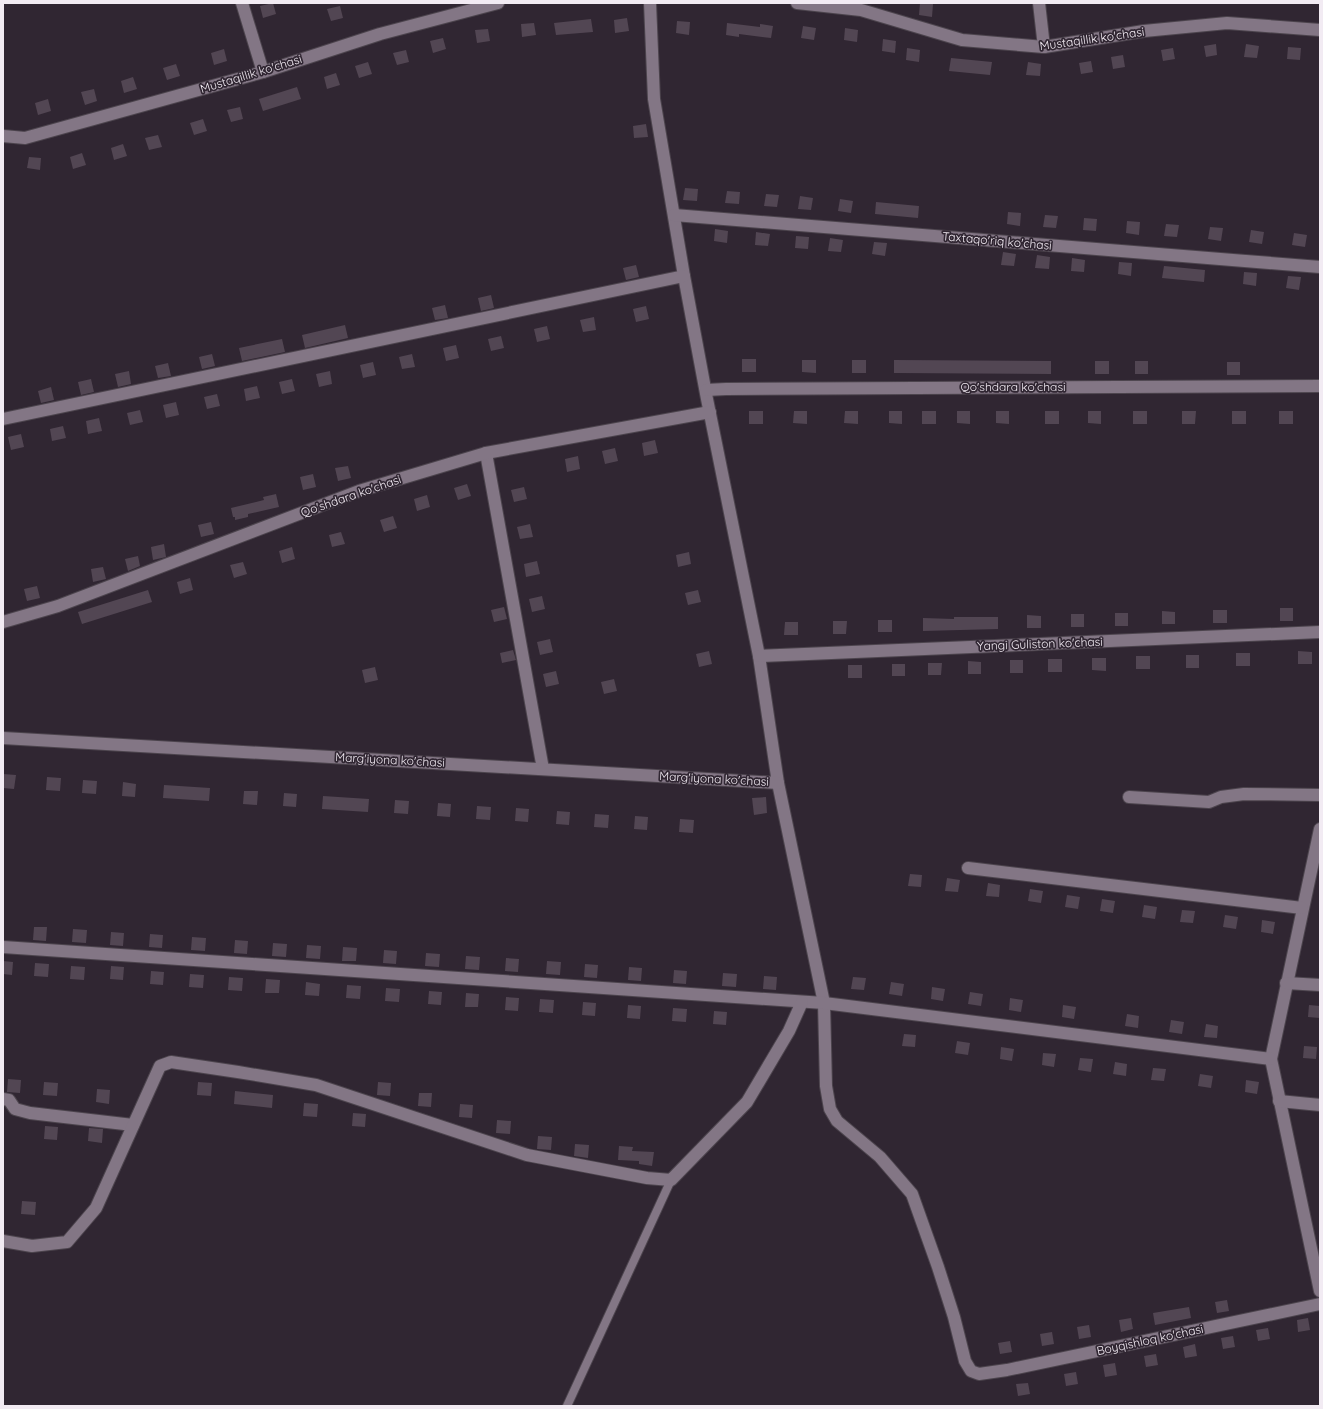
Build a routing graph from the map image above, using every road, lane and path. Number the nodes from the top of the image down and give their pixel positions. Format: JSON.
{"nodes":[{"id":1,"x":242,"y":3,"type":"edge"},
{"id":2,"x":498,"y":3,"type":"edge"},
{"id":3,"x":650,"y":3,"type":"edge"},
{"id":4,"x":797,"y":3,"type":"edge"},
{"id":5,"x":1039,"y":3,"type":"edge"},
{"id":6,"x":1320,"y":30,"type":"edge"},
{"id":7,"x":1044,"y":47,"type":"junction"},
{"id":8,"x":263,"y":72,"type":"junction"},
{"id":9,"x":3,"y":136,"type":"edge"},
{"id":10,"x":674,"y":215,"type":"junction"},
{"id":11,"x":1320,"y":267,"type":"edge"},
{"id":12,"x":684,"y":276,"type":"junction"},
{"id":13,"x":1320,"y":386,"type":"edge"},
{"id":14,"x":706,"y":390,"type":"junction"},
{"id":15,"x":710,"y":412,"type":"junction"},
{"id":16,"x":3,"y":418,"type":"edge"},
{"id":17,"x":486,"y":453,"type":"junction"},
{"id":18,"x":3,"y":622,"type":"edge"},
{"id":19,"x":1320,"y":632,"type":"edge"},
{"id":20,"x":760,"y":656,"type":"junction"},
{"id":21,"x":3,"y":738,"type":"edge"},
{"id":22,"x":543,"y":769,"type":"junction"},
{"id":23,"x":778,"y":783,"type":"junction"},
{"id":24,"x":1320,"y":795,"type":"edge"},
{"id":25,"x":1129,"y":796,"type":"dead end"},
{"id":26,"x":1320,"y":829,"type":"edge"},
{"id":27,"x":1318,"y":845,"type":"edge"},
{"id":28,"x":968,"y":868,"type":"dead end"},
{"id":29,"x":1302,"y":908,"type":"junction"},
{"id":30,"x":3,"y":947,"type":"edge"},
{"id":31,"x":1286,"y":983,"type":"junction"},
{"id":32,"x":1320,"y":985,"type":"edge"},
{"id":33,"x":802,"y":1002,"type":"junction"},
{"id":34,"x":824,"y":1004,"type":"junction"},
{"id":35,"x":1271,"y":1059,"type":"junction"},
{"id":36,"x":3,"y":1099,"type":"edge"},
{"id":37,"x":1279,"y":1101,"type":"junction"},
{"id":38,"x":1320,"y":1105,"type":"edge"},
{"id":39,"x":133,"y":1125,"type":"junction"},
{"id":40,"x":671,"y":1180,"type":"junction"},
{"id":41,"x":3,"y":1241,"type":"edge"},
{"id":42,"x":1320,"y":1291,"type":"edge"},
{"id":43,"x":1320,"y":1304,"type":"edge"},
{"id":44,"x":568,"y":1406,"type":"edge"}],
"edges":[{"from":1,"to":8,"type":"street"},
{"from":2,"to":8,"type":"street","name":"Mustaqillik ko'chasi"},
{"from":3,"to":10,"type":"street"},
{"from":4,"to":7,"type":"street","name":"Mustaqillik ko'chasi"},
{"from":5,"to":7,"type":"street"},
{"from":6,"to":7,"type":"street","name":"Mustaqillik ko'chasi"},
{"from":8,"to":9,"type":"street","name":"Mustaqillik ko'chasi"},
{"from":10,"to":11,"type":"street","name":"Taxtaqo'riq ko'chasi"},
{"from":10,"to":12,"type":"street"},
{"from":12,"to":14,"type":"street"},
{"from":12,"to":16,"type":"street"},
{"from":13,"to":14,"type":"street","name":"Qo'shdara ko'chasi"},
{"from":14,"to":15,"type":"street"},
{"from":15,"to":17,"type":"street","name":"Qo'shdara ko'chasi"},
{"from":15,"to":20,"type":"street"},
{"from":17,"to":18,"type":"street","name":"Qo'shdara ko'chasi"},
{"from":17,"to":22,"type":"street"},
{"from":19,"to":20,"type":"street","name":"Yangi Guliston ko'chasi"},
{"from":20,"to":23,"type":"street"},
{"from":21,"to":22,"type":"street","name":"Marg'iyona ko'chasi"},
{"from":22,"to":23,"type":"street","name":"Marg'iyona ko'chasi"},
{"from":23,"to":34,"type":"street"},
{"from":24,"to":25,"type":"street"},
{"from":26,"to":27,"type":"street"},
{"from":27,"to":29,"type":"street"},
{"from":28,"to":29,"type":"street"},
{"from":29,"to":31,"type":"street"},
{"from":30,"to":33,"type":"street"},
{"from":31,"to":32,"type":"street"},
{"from":31,"to":35,"type":"street"},
{"from":33,"to":34,"type":"street"},
{"from":33,"to":40,"type":"street"},
{"from":34,"to":35,"type":"street"},
{"from":34,"to":43,"type":"street","name":"Boyqishloq ko'chasi"},
{"from":35,"to":37,"type":"street"},
{"from":36,"to":39,"type":"street"},
{"from":37,"to":38,"type":"street"},
{"from":37,"to":42,"type":"street"},
{"from":39,"to":40,"type":"street"},
{"from":39,"to":41,"type":"street"},
{"from":40,"to":44,"type":"lane"}]}
